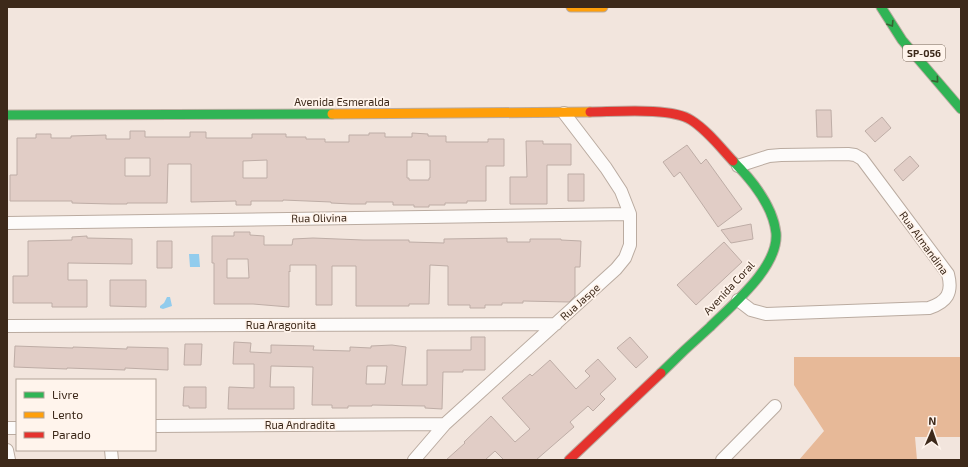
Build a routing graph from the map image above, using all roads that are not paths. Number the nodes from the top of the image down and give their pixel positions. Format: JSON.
{"nodes":[{"id":1,"x":571,"y":7,"type":"edge"},
{"id":2,"x":604,"y":7,"type":"edge"},
{"id":3,"x":881,"y":7,"type":"edge"},
{"id":4,"x":892,"y":7,"type":"edge"},
{"id":5,"x":905,"y":28,"type":"dead end"},
{"id":6,"x":915,"y":40,"type":"dead end"},
{"id":7,"x":950,"y":83,"type":"dead end"},
{"id":8,"x":961,"y":109,"type":"edge"},
{"id":9,"x":564,"y":113,"type":"junction"},
{"id":10,"x":677,"y":114,"type":"joint"},
{"id":11,"x":7,"y":115,"type":"edge"},
{"id":12,"x":738,"y":166,"type":"junction"},
{"id":13,"x":630,"y":214,"type":"junction"},
{"id":14,"x":7,"y":223,"type":"edge"},
{"id":15,"x":738,"y":300,"type":"junction"},
{"id":16,"x":556,"y":324,"type":"junction"},
{"id":17,"x":7,"y":326,"type":"edge"},
{"id":18,"x":775,"y":406,"type":"dead end"},
{"id":19,"x":445,"y":424,"type":"junction"},
{"id":20,"x":156,"y":426,"type":"edge"},
{"id":21,"x":7,"y":450,"type":"edge"},
{"id":22,"x":9,"y":460,"type":"edge"},
{"id":23,"x":414,"y":460,"type":"edge"},
{"id":24,"x":569,"y":460,"type":"edge"},
{"id":25,"x":722,"y":460,"type":"edge"}],
"edges":[{"from":1,"to":2,"type":"main road"},
{"from":3,"to":8,"type":"main road","number":"SP-056","one_way":true},
{"from":4,"to":5,"type":"main road"},
{"from":6,"to":7,"type":"main road","number":"SP-056"},
{"from":9,"to":10,"type":"main road","name":"Avenida Esmeralda"},
{"from":9,"to":11,"type":"main road","name":"Avenida Esmeralda"},
{"from":9,"to":13,"type":"street","name":"Rua Jaspe"},
{"from":10,"to":12,"type":"main road","name":"Avenida Coral"},
{"from":12,"to":15,"type":"main road","name":"Avenida Coral"},
{"from":12,"to":15,"type":"street","name":"Rua Almandina"},
{"from":13,"to":14,"type":"street","name":"Rua Olivina"},
{"from":13,"to":16,"type":"street","name":"Rua Jaspe"},
{"from":15,"to":24,"type":"main road","name":"Avenida Coral"},
{"from":16,"to":17,"type":"street","name":"Rua Aragonita"},
{"from":16,"to":19,"type":"street","name":"Rua Jaspe"},
{"from":18,"to":25,"type":"street"},
{"from":19,"to":20,"type":"street","name":"Rua Andradita"},
{"from":19,"to":23,"type":"street","name":"Rua Jaspe"},
{"from":21,"to":22,"type":"street"}]}
